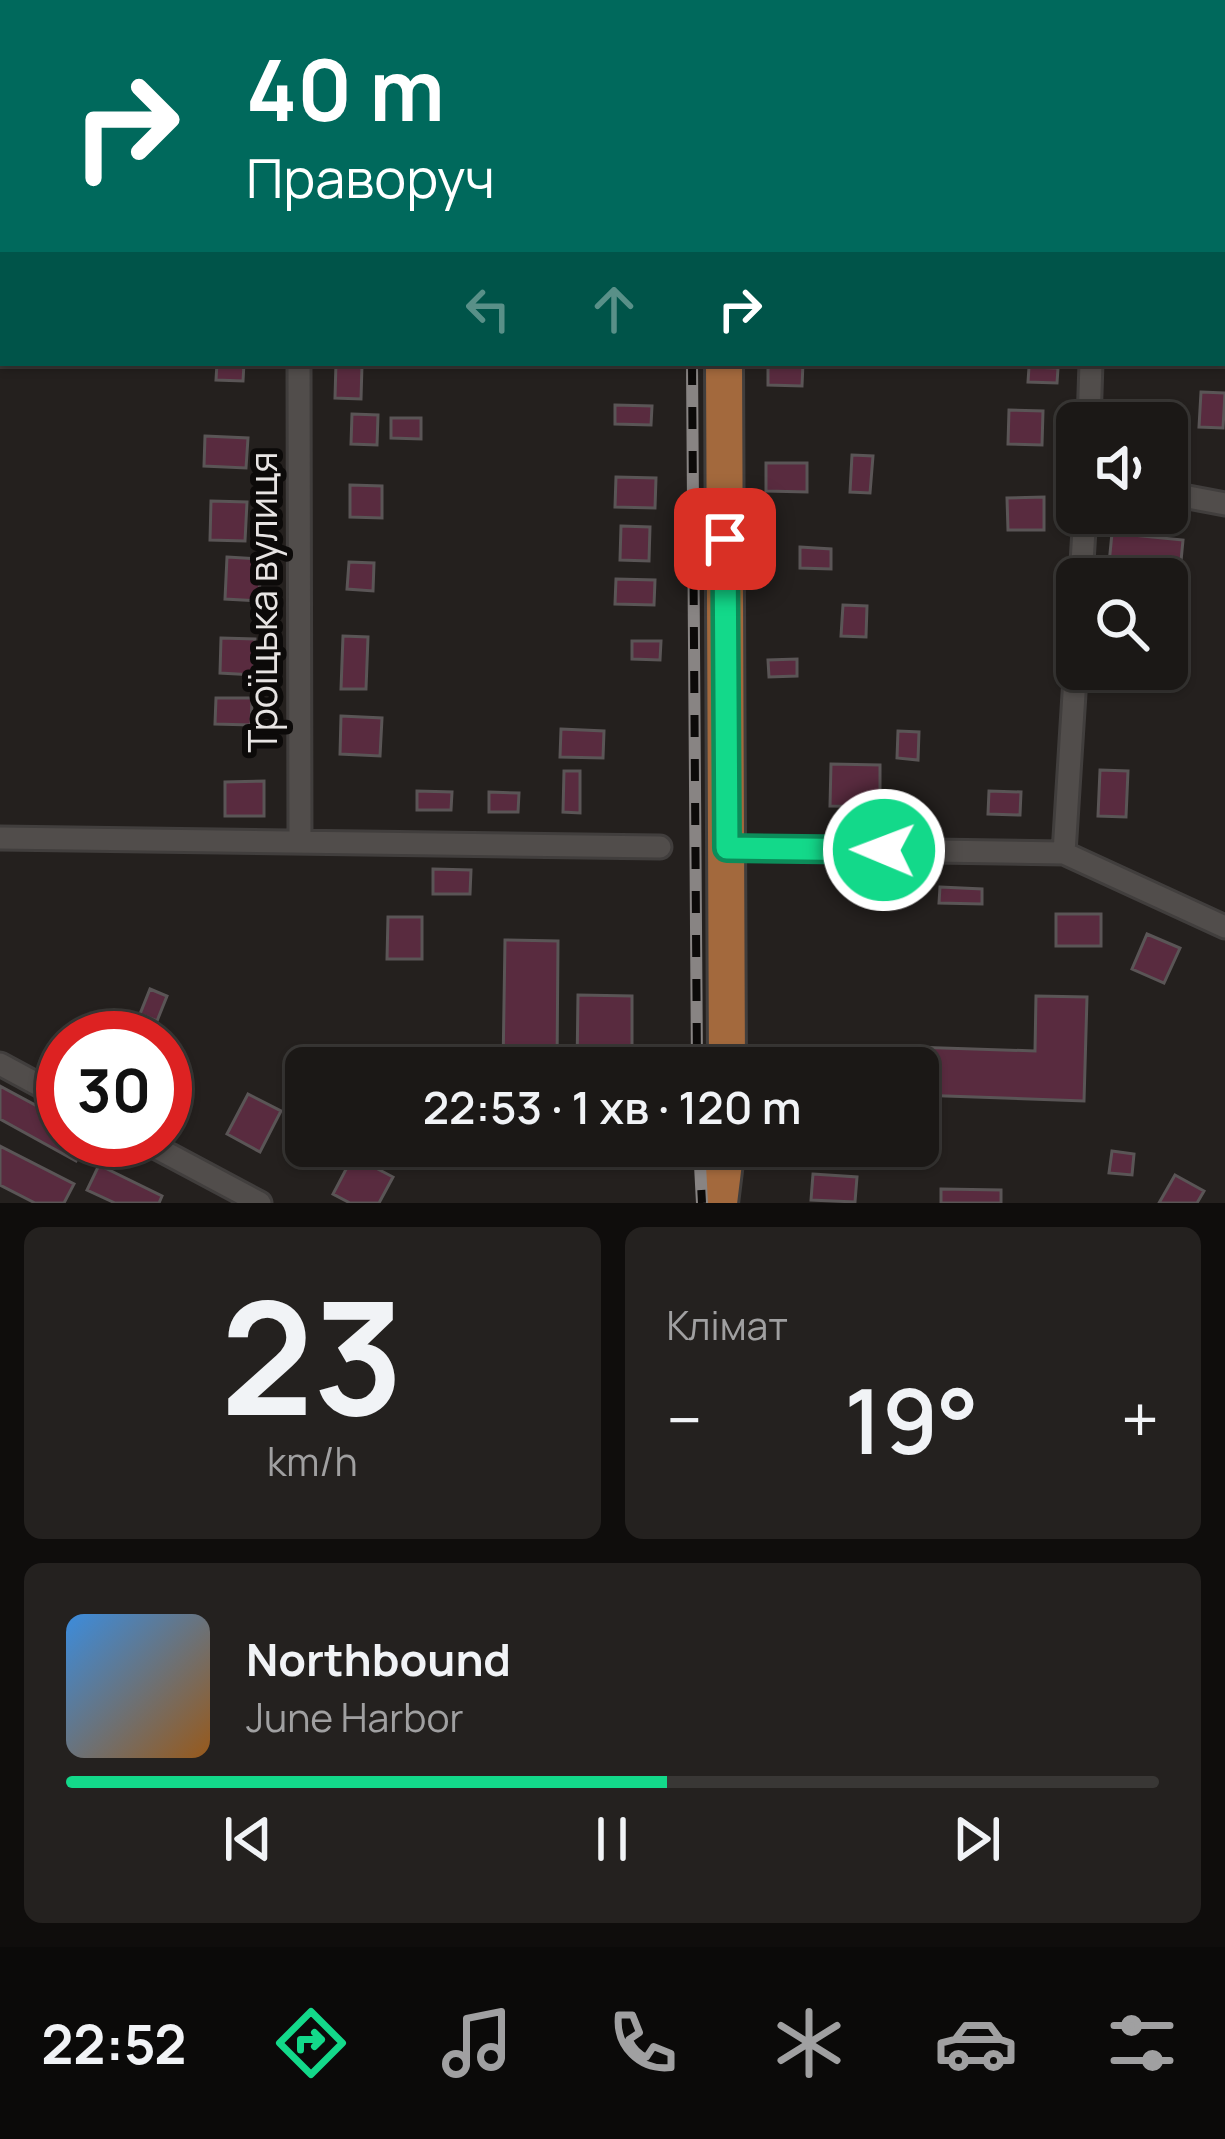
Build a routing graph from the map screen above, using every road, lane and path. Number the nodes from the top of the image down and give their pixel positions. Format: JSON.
{"nodes":[{"id":1,"x":299,"y":366,"type":"edge"},
{"id":2,"x":724,"y":366,"type":"edge"},
{"id":3,"x":1091,"y":366,"type":"edge"},
{"id":4,"x":1090,"y":402,"type":"edge"},
{"id":5,"x":1188,"y":497,"type":"edge"},
{"id":6,"x":1225,"y":503,"type":"edge"},
{"id":7,"x":1074,"y":690,"type":"edge"},
{"id":8,"x":0,"y":838,"type":"edge"},
{"id":9,"x":300,"y":841,"type":"junction"},
{"id":10,"x":660,"y":848,"type":"dead end"},
{"id":11,"x":727,"y":848,"type":"junction"},
{"id":12,"x":1064,"y":853,"type":"junction"},
{"id":13,"x":1225,"y":928,"type":"edge"},
{"id":14,"x":728,"y":1047,"type":"edge"},
{"id":15,"x":0,"y":1064,"type":"edge"},
{"id":16,"x":36,"y":1083,"type":"edge"},
{"id":17,"x":192,"y":1167,"type":"edge"},
{"id":18,"x":723,"y":1167,"type":"edge"},
{"id":19,"x":260,"y":1203,"type":"edge"},
{"id":20,"x":718,"y":1203,"type":"edge"}],
"edges":[{"from":1,"to":9,"type":"street","name":"Троїцька вулиця"},
{"from":2,"to":11,"type":"main road"},
{"from":3,"to":4,"type":"street"},
{"from":5,"to":6,"type":"street"},
{"from":7,"to":12,"type":"street"},
{"from":8,"to":9,"type":"street"},
{"from":9,"to":10,"type":"street"},
{"from":11,"to":12,"type":"street"},
{"from":11,"to":14,"type":"main road"},
{"from":12,"to":13,"type":"street"},
{"from":15,"to":16,"type":"street"},
{"from":17,"to":19,"type":"street"},
{"from":18,"to":20,"type":"main road"}]}
